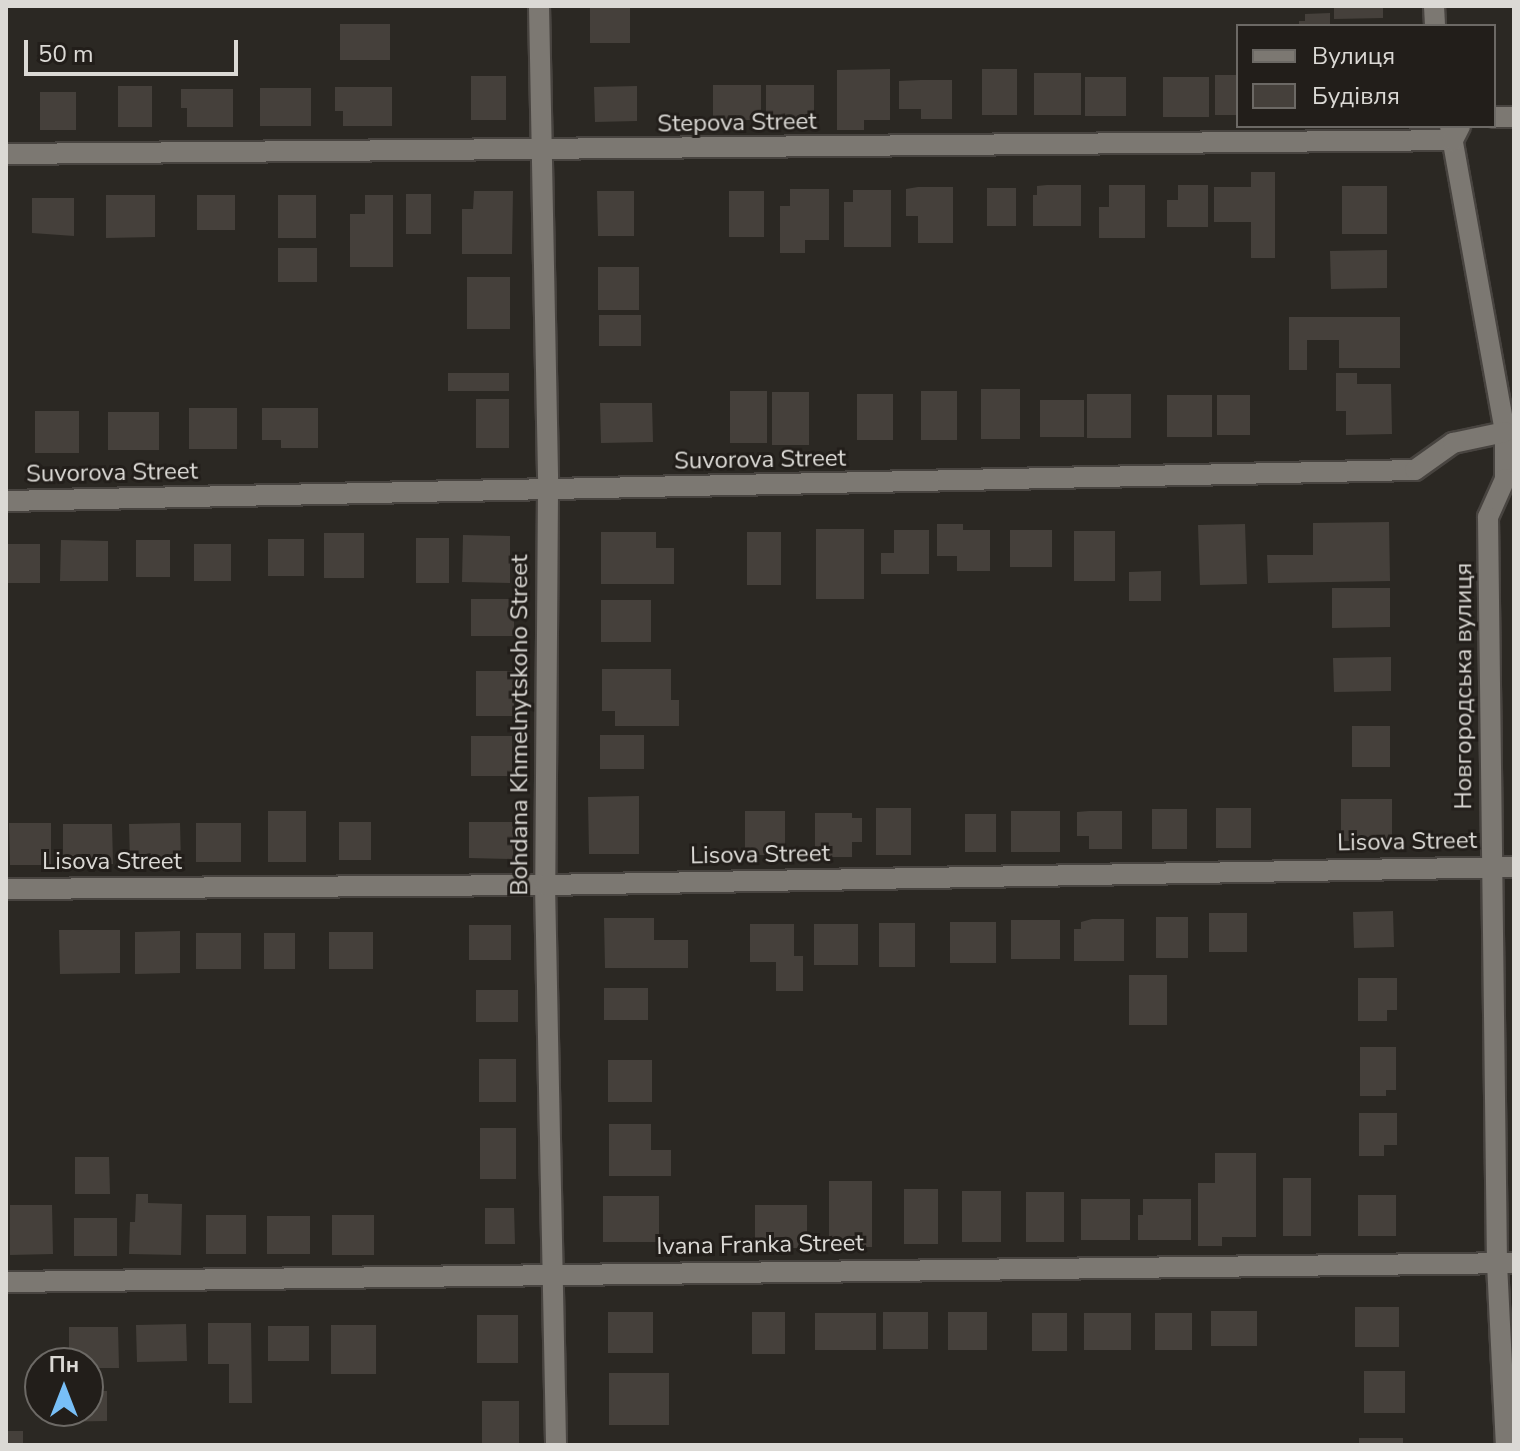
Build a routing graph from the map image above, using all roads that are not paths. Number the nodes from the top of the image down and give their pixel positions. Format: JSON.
{"nodes":[{"id":1,"x":539,"y":6,"type":"edge"},
{"id":2,"x":1454,"y":131,"type":"edge"},
{"id":3,"x":540,"y":151,"type":"junction"},
{"id":4,"x":6,"y":154,"type":"edge"},
{"id":5,"x":1505,"y":432,"type":"junction"},
{"id":6,"x":1510,"y":479,"type":"edge"},
{"id":7,"x":548,"y":491,"type":"junction"},
{"id":8,"x":6,"y":501,"type":"edge"},
{"id":9,"x":1491,"y":867,"type":"junction"},
{"id":10,"x":1514,"y":867,"type":"edge"},
{"id":11,"x":545,"y":885,"type":"junction"},
{"id":12,"x":6,"y":889,"type":"edge"},
{"id":13,"x":1506,"y":1263,"type":"edge"},
{"id":14,"x":551,"y":1274,"type":"junction"},
{"id":15,"x":6,"y":1282,"type":"edge"},
{"id":16,"x":556,"y":1445,"type":"edge"},
{"id":17,"x":1506,"y":1445,"type":"edge"}],
"edges":[{"from":1,"to":3,"type":"street","name":"Bohdana Khmelnytskoho Street"},
{"from":2,"to":3,"type":"street","name":"Stepova Street"},
{"from":2,"to":5,"type":"street","name":"Новгородська вулиця"},
{"from":3,"to":4,"type":"street","name":"Stepova Street"},
{"from":3,"to":7,"type":"street","name":"Bohdana Khmelnytskoho Street"},
{"from":5,"to":6,"type":"street","name":"Новгородська вулиця"},
{"from":5,"to":7,"type":"street","name":"Suvorova Street"},
{"from":6,"to":9,"type":"street","name":"Новгородська вулиця"},
{"from":7,"to":8,"type":"street","name":"Suvorova Street"},
{"from":7,"to":11,"type":"street","name":"Bohdana Khmelnytskoho Street"},
{"from":9,"to":10,"type":"street","name":"Lisova Street"},
{"from":9,"to":11,"type":"street","name":"Lisova Street"},
{"from":9,"to":13,"type":"street","name":"Новгородська вулиця"},
{"from":11,"to":12,"type":"street","name":"Lisova Street"},
{"from":11,"to":14,"type":"street","name":"Bohdana Khmelnytskoho Street"},
{"from":13,"to":14,"type":"street","name":"Ivana Franka Street"},
{"from":13,"to":17,"type":"street","name":"Новгородська вулиця"},
{"from":14,"to":15,"type":"street","name":"Ivana Franka Street"},
{"from":14,"to":16,"type":"street","name":"Bohdana Khmelnytskoho Street"}]}
